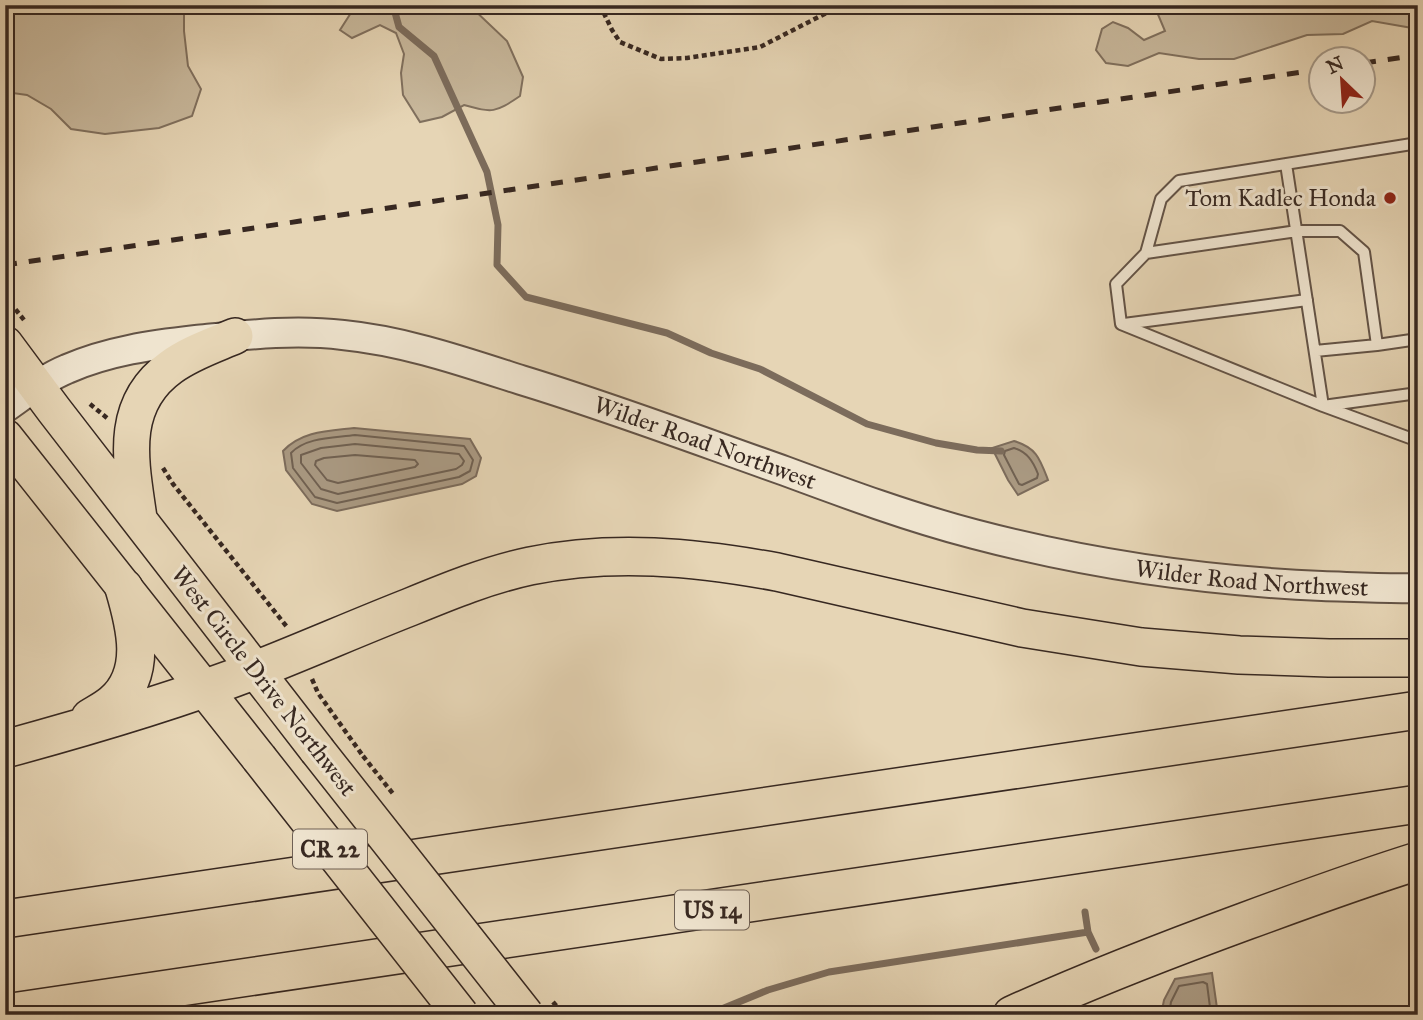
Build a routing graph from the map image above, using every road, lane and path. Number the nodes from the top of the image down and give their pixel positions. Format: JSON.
{"nodes":[{"id":1,"x":600,"y":5,"type":"edge"},
{"id":2,"x":842,"y":5,"type":"edge"},
{"id":3,"x":1418,"y":143,"type":"edge"},
{"id":4,"x":1286,"y":164,"type":"junction"},
{"id":5,"x":1297,"y":231,"type":"junction"},
{"id":6,"x":1146,"y":253,"type":"junction"},
{"id":7,"x":5,"y":296,"type":"edge"},
{"id":8,"x":1307,"y":300,"type":"junction"},
{"id":9,"x":1122,"y":324,"type":"junction"},
{"id":10,"x":15,"y":332,"type":"edge"},
{"id":11,"x":235,"y":336,"type":"junction"},
{"id":12,"x":1418,"y":339,"type":"edge"},
{"id":13,"x":1377,"y":345,"type":"junction"},
{"id":14,"x":1315,"y":351,"type":"junction"},
{"id":15,"x":36,"y":386,"type":"junction"},
{"id":16,"x":1418,"y":393,"type":"edge"},
{"id":17,"x":1323,"y":406,"type":"junction"},
{"id":18,"x":5,"y":408,"type":"edge"},
{"id":19,"x":5,"y":437,"type":"edge"},
{"id":20,"x":1418,"y":441,"type":"edge"},
{"id":21,"x":161,"y":465,"type":"dead end"},
{"id":22,"x":140,"y":521,"type":"junction"},
{"id":23,"x":124,"y":588,"type":"junction"},
{"id":24,"x":1418,"y":588,"type":"edge"},
{"id":25,"x":300,"y":652,"type":"junction"},
{"id":26,"x":1418,"y":658,"type":"edge"},
{"id":27,"x":256,"y":670,"type":"junction"},
{"id":28,"x":204,"y":688,"type":"junction"},
{"id":29,"x":1418,"y":710,"type":"edge"},
{"id":30,"x":72,"y":731,"type":"junction"},
{"id":31,"x":5,"y":749,"type":"edge"},
{"id":32,"x":363,"y":756,"type":"dead end"},
{"id":33,"x":1418,"y":804,"type":"edge"},
{"id":34,"x":1418,"y":861,"type":"edge"},
{"id":35,"x":5,"y":919,"type":"edge"},
{"id":36,"x":5,"y":1013,"type":"edge"},
{"id":37,"x":461,"y":1015,"type":"edge"},
{"id":38,"x":526,"y":1015,"type":"edge"},
{"id":39,"x":1012,"y":1015,"type":"edge"}],
"edges":[{"from":1,"to":2,"type":"path"},
{"from":3,"to":4,"type":"lane"},
{"from":4,"to":5,"type":"lane"},
{"from":4,"to":6,"type":"lane"},
{"from":5,"to":6,"type":"lane"},
{"from":5,"to":8,"type":"lane"},
{"from":5,"to":13,"type":"lane"},
{"from":6,"to":9,"type":"lane"},
{"from":7,"to":10,"type":"path"},
{"from":8,"to":9,"type":"lane"},
{"from":8,"to":14,"type":"lane"},
{"from":9,"to":17,"type":"lane"},
{"from":10,"to":15,"type":"main road","name":"West Circle Drive Northwest","number":"CR 22"},
{"from":11,"to":15,"type":"street","name":"Wilder Road Northwest"},
{"from":11,"to":22,"type":"main road"},
{"from":11,"to":24,"type":"street","name":"Wilder Road Northwest"},
{"from":12,"to":13,"type":"lane"},
{"from":13,"to":14,"type":"lane"},
{"from":14,"to":17,"type":"lane"},
{"from":15,"to":18,"type":"street","name":"Wilder Road Northwest"},
{"from":15,"to":22,"type":"main road","name":"West Circle Drive Northwest","number":"CR 22"},
{"from":16,"to":17,"type":"lane"},
{"from":17,"to":20,"type":"lane"},
{"from":19,"to":23,"type":"main road","number":"CR 22"},
{"from":21,"to":25,"type":"path"},
{"from":22,"to":27,"type":"main road","name":"West Circle Drive Northwest","number":"CR 22"},
{"from":23,"to":28,"type":"main road","number":"CR 22"},
{"from":23,"to":30,"type":"highway"},
{"from":25,"to":26,"type":"highway"},
{"from":25,"to":27,"type":"highway"},
{"from":25,"to":32,"type":"path"},
{"from":27,"to":28,"type":"highway"},
{"from":27,"to":38,"type":"main road","name":"West Circle Drive Northwest","number":"CR 22","bridge":true},
{"from":28,"to":30,"type":"highway"},
{"from":28,"to":37,"type":"main road","number":"CR 22","bridge":true},
{"from":29,"to":35,"type":"highway"},
{"from":30,"to":31,"type":"highway"},
{"from":33,"to":36,"type":"highway","number":"US 14"},
{"from":34,"to":39,"type":"highway"}]}
